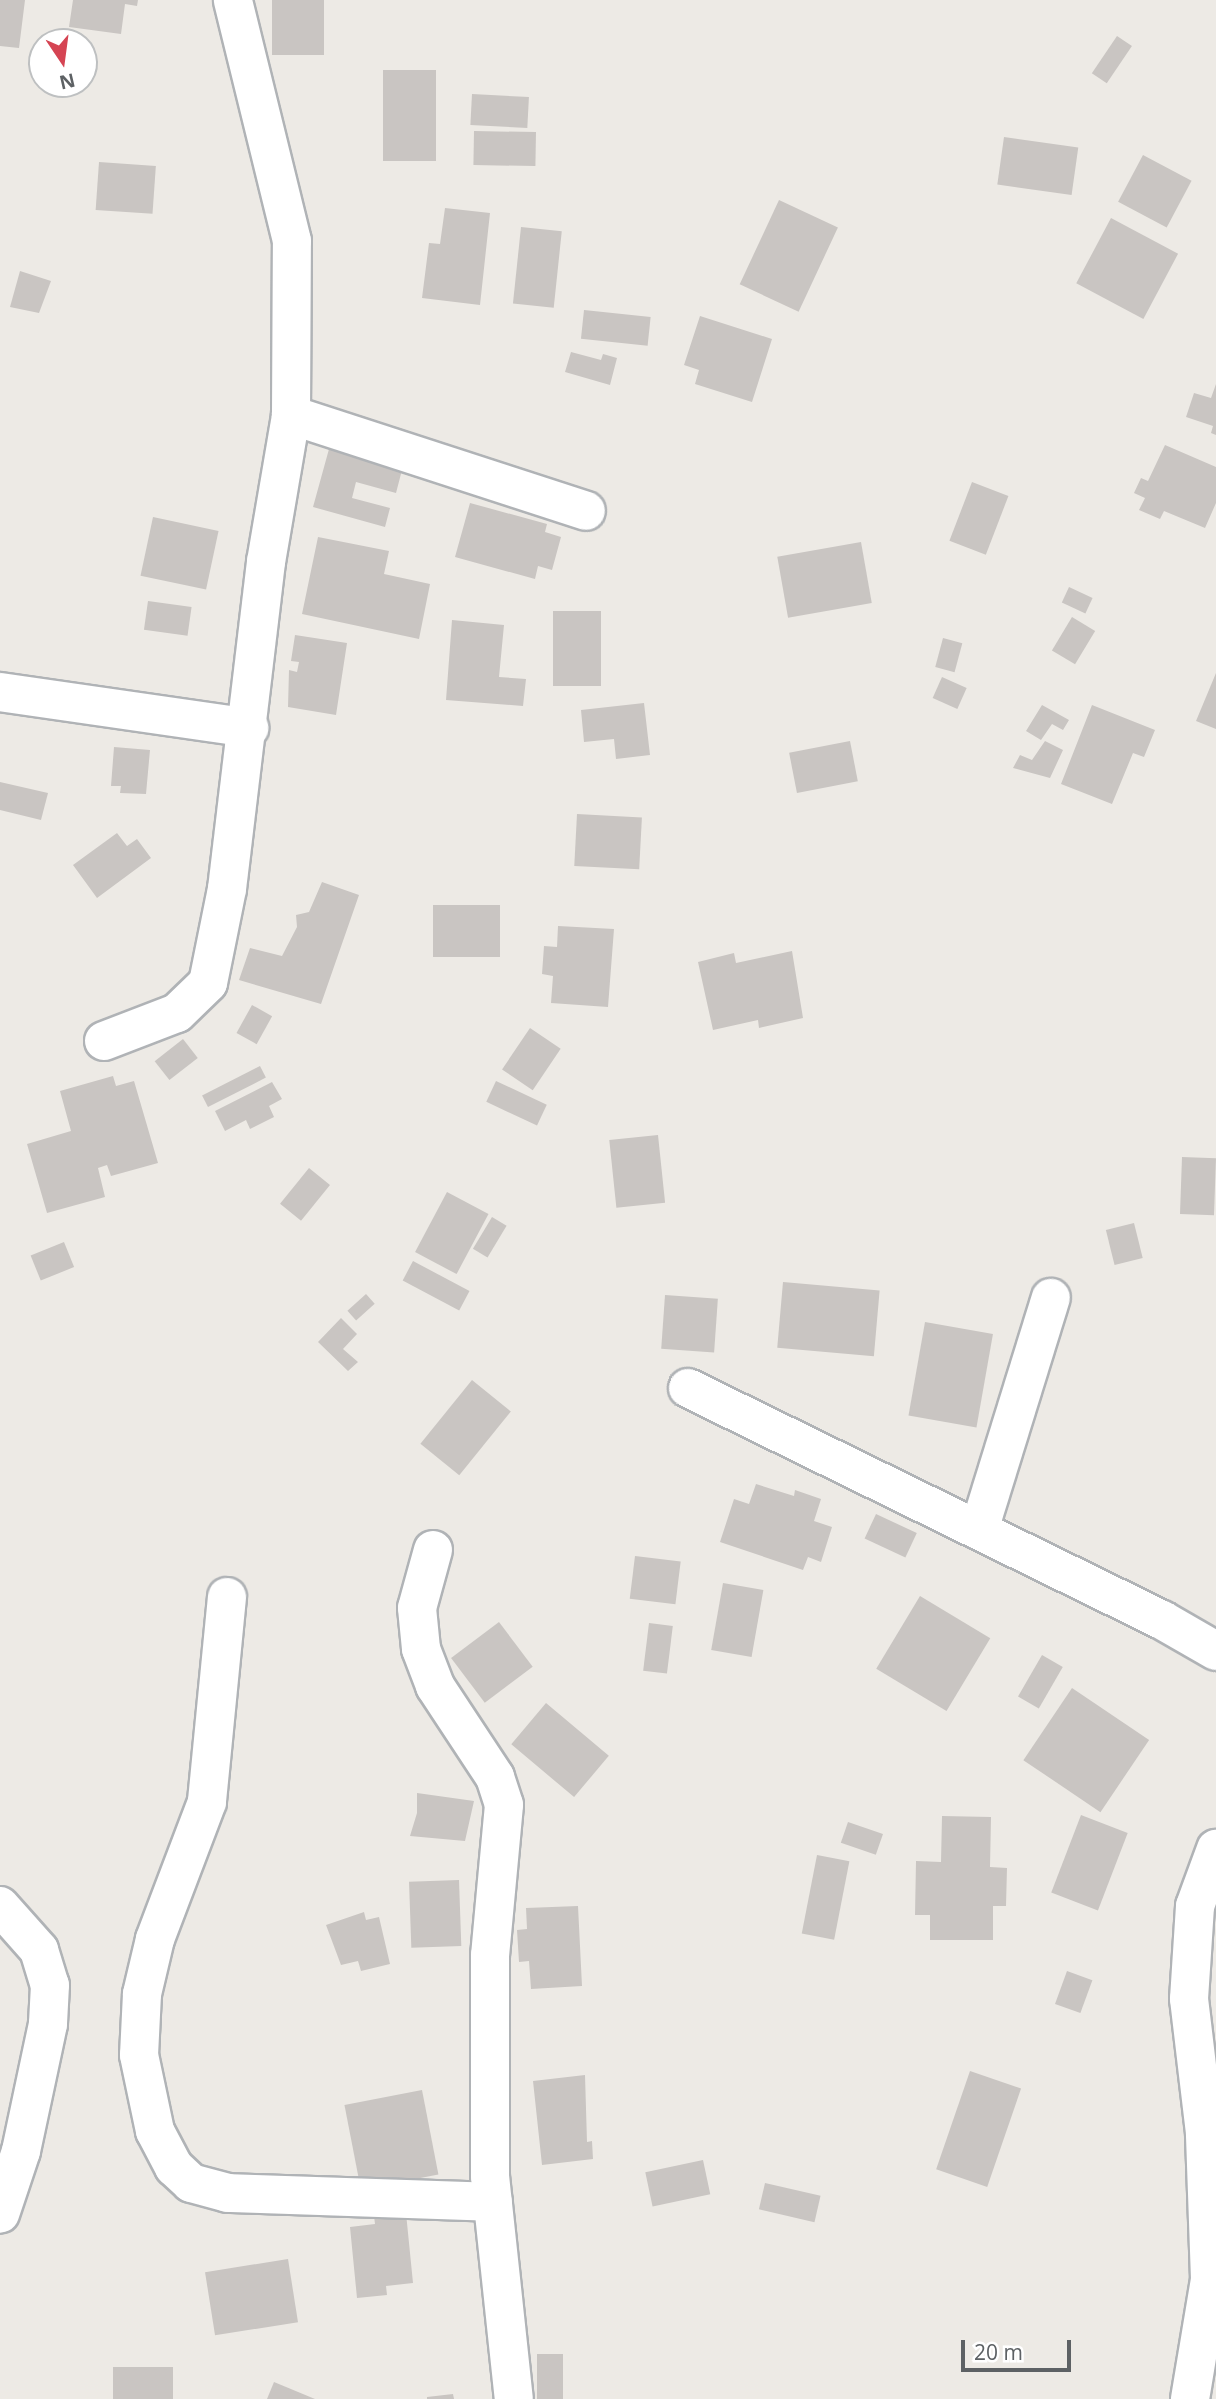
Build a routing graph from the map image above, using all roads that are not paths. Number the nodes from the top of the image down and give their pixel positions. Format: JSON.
{"nodes":[{"id":1,"x":233,"y":0,"type":"edge"},
{"id":2,"x":290,"y":415,"type":"junction"},
{"id":3,"x":586,"y":511,"type":"dead end"},
{"id":4,"x":0,"y":692,"type":"edge"},
{"id":5,"x":249,"y":728,"type":"junction"},
{"id":6,"x":104,"y":1041,"type":"dead end"},
{"id":7,"x":1051,"y":1298,"type":"dead end"},
{"id":8,"x":688,"y":1388,"type":"dead end"},
{"id":9,"x":979,"y":1530,"type":"junction"},
{"id":10,"x":433,"y":1550,"type":"dead end"},
{"id":11,"x":227,"y":1598,"type":"dead end"},
{"id":12,"x":1216,"y":1651,"type":"edge"},
{"id":13,"x":1216,"y":1849,"type":"edge"},
{"id":14,"x":0,"y":1906,"type":"edge"},
{"id":15,"x":492,"y":2202,"type":"junction"},
{"id":16,"x":0,"y":2214,"type":"edge"},
{"id":17,"x":514,"y":2399,"type":"edge"},
{"id":18,"x":1190,"y":2399,"type":"edge"}],
"edges":[{"from":1,"to":2,"type":"street"},
{"from":2,"to":3,"type":"street"},
{"from":2,"to":5,"type":"street"},
{"from":4,"to":5,"type":"street"},
{"from":5,"to":6,"type":"street"},
{"from":7,"to":9,"type":"street"},
{"from":8,"to":9,"type":"street"},
{"from":9,"to":12,"type":"street"},
{"from":10,"to":15,"type":"street"},
{"from":11,"to":15,"type":"street"},
{"from":13,"to":18,"type":"street"},
{"from":14,"to":16,"type":"street"},
{"from":15,"to":17,"type":"street"}]}
